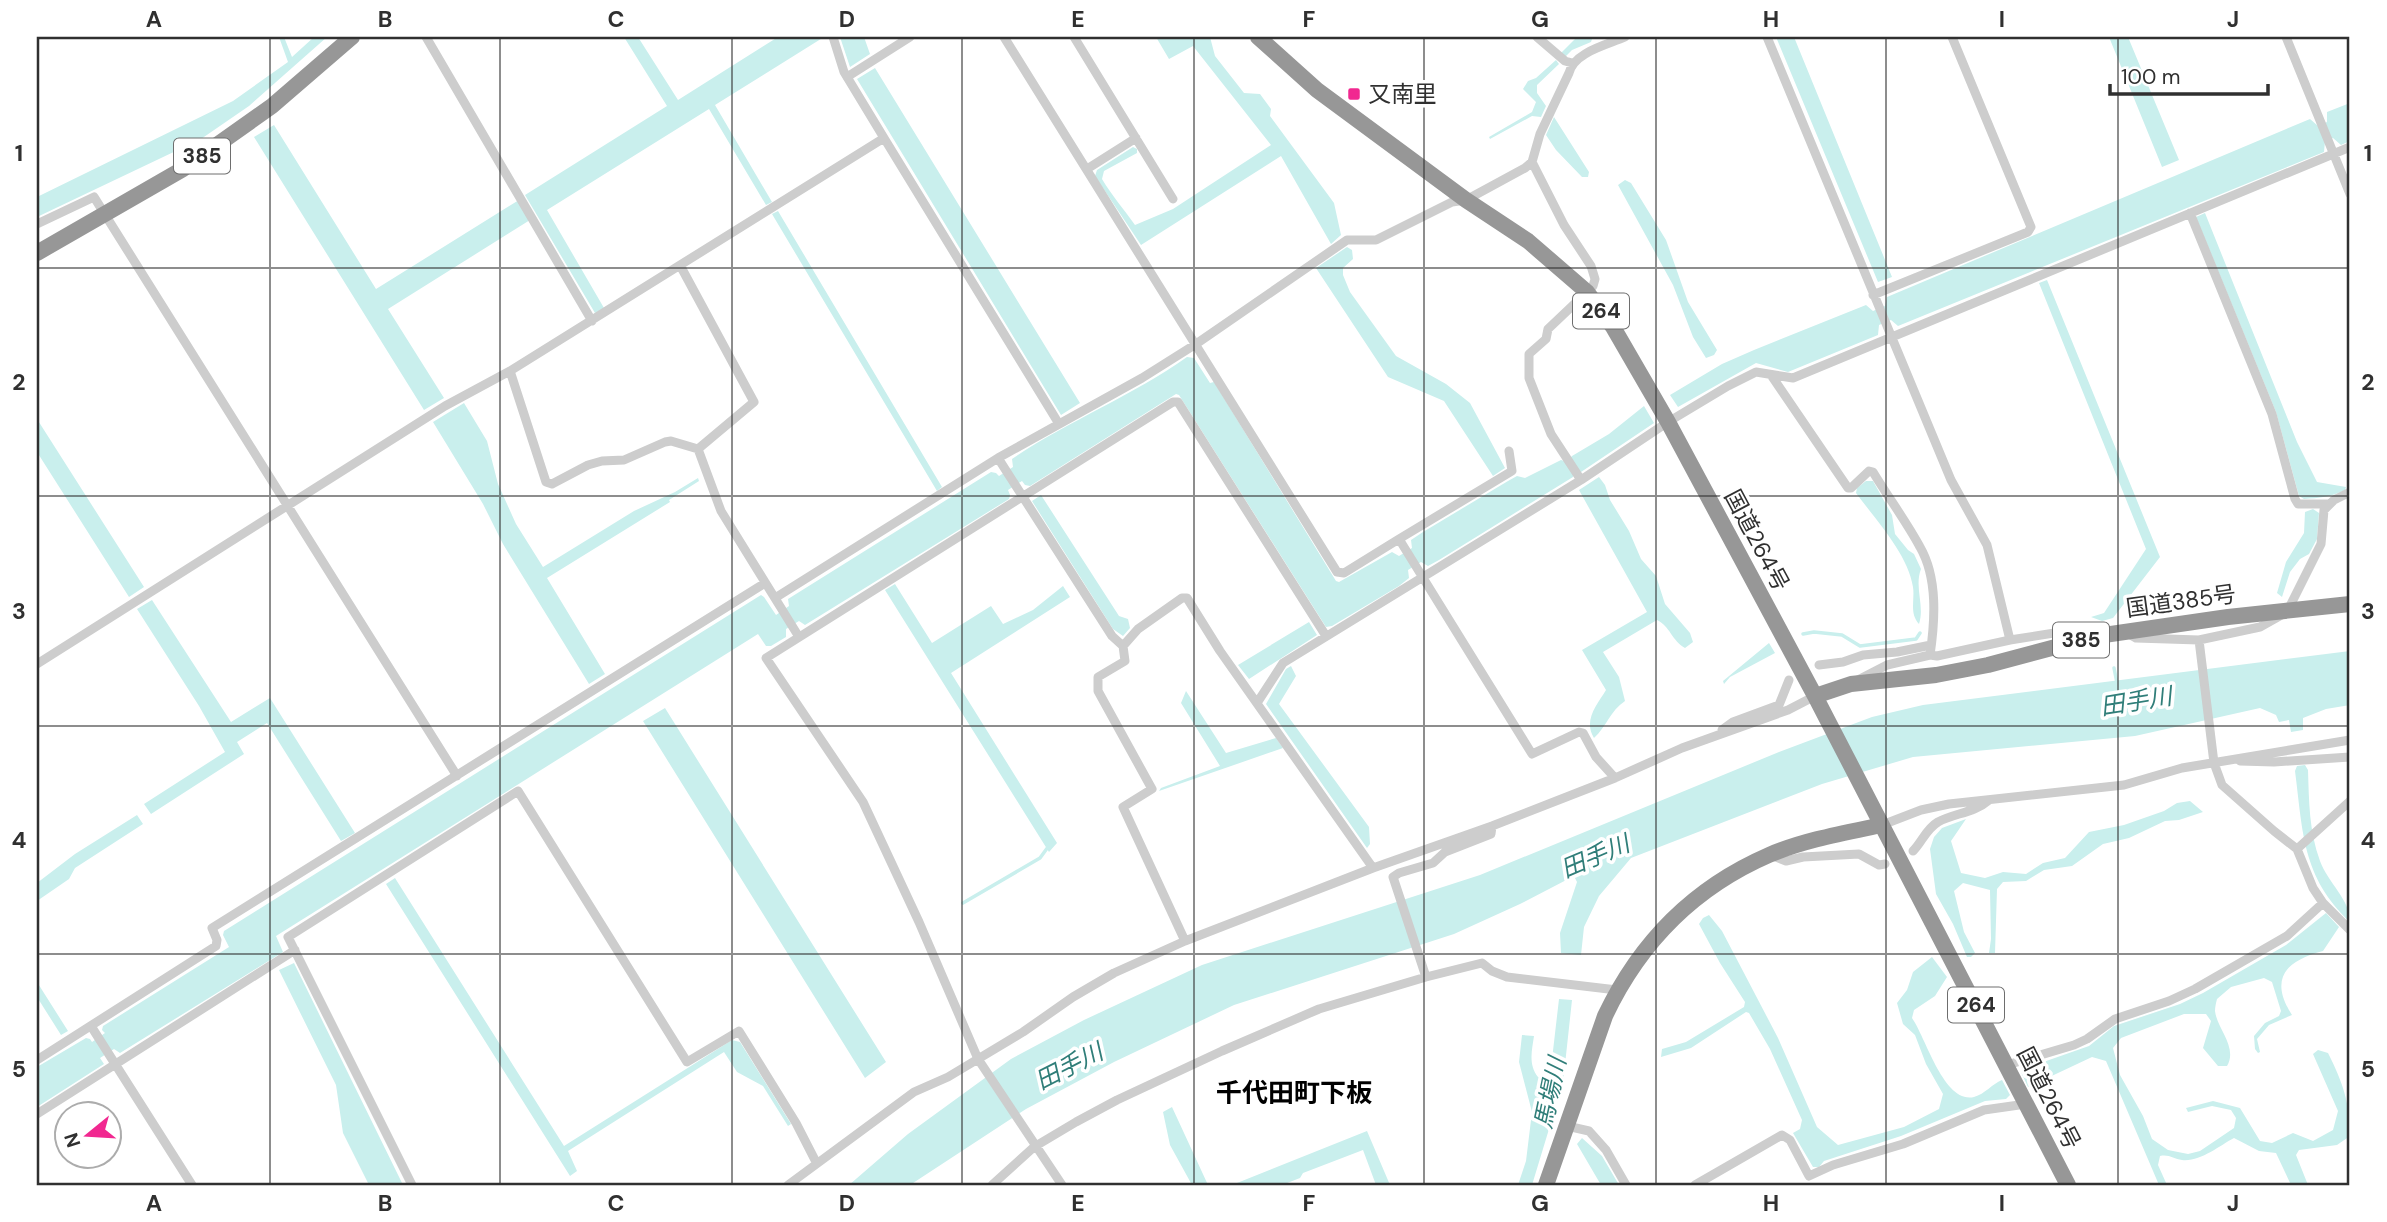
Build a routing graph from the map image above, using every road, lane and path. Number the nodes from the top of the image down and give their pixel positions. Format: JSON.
{"nodes":[{"id":1,"x":352,"y":37,"type":"edge"},
{"id":2,"x":426,"y":37,"type":"edge"},
{"id":3,"x":833,"y":37,"type":"edge"},
{"id":4,"x":910,"y":37,"type":"edge"},
{"id":5,"x":1004,"y":37,"type":"edge"},
{"id":6,"x":1074,"y":37,"type":"edge"},
{"id":7,"x":1258,"y":37,"type":"edge"},
{"id":8,"x":1537,"y":37,"type":"edge"},
{"id":9,"x":1625,"y":37,"type":"edge"},
{"id":10,"x":1767,"y":37,"type":"edge"},
{"id":11,"x":1952,"y":37,"type":"edge"},
{"id":12,"x":2286,"y":37,"type":"edge"},
{"id":13,"x":1602,"y":41,"type":"edge"},
{"id":14,"x":1572,"y":63,"type":"junction"},
{"id":15,"x":847,"y":77,"type":"junction"},
{"id":16,"x":884,"y":138,"type":"junction"},
{"id":17,"x":1136,"y":138,"type":"junction"},
{"id":18,"x":2350,"y":147,"type":"edge"},
{"id":19,"x":2334,"y":154,"type":"junction"},
{"id":20,"x":1532,"y":162,"type":"junction"},
{"id":21,"x":1087,"y":169,"type":"junction"},
{"id":22,"x":2350,"y":194,"type":"edge"},
{"id":23,"x":1173,"y":200,"type":"dead end"},
{"id":24,"x":1466,"y":200,"type":"junction"},
{"id":25,"x":2190,"y":213,"type":"junction"},
{"id":26,"x":105,"y":216,"type":"junction"},
{"id":27,"x":37,"y":224,"type":"edge"},
{"id":28,"x":37,"y":253,"type":"edge"},
{"id":29,"x":681,"y":267,"type":"junction"},
{"id":30,"x":1587,"y":292,"type":"junction"},
{"id":31,"x":1873,"y":295,"type":"junction"},
{"id":32,"x":592,"y":321,"type":"junction"},
{"id":33,"x":1890,"y":337,"type":"junction"},
{"id":34,"x":1196,"y":344,"type":"junction"},
{"id":35,"x":510,"y":371,"type":"junction"},
{"id":36,"x":1771,"y":375,"type":"junction"},
{"id":37,"x":1668,"y":422,"type":"junction"},
{"id":38,"x":1059,"y":424,"type":"junction"},
{"id":39,"x":698,"y":449,"type":"junction"},
{"id":40,"x":1509,"y":451,"type":"dead end"},
{"id":41,"x":998,"y":458,"type":"junction"},
{"id":42,"x":1579,"y":477,"type":"junction"},
{"id":43,"x":1020,"y":492,"type":"junction"},
{"id":44,"x":2350,"y":492,"type":"edge"},
{"id":45,"x":287,"y":505,"type":"junction"},
{"id":46,"x":2328,"y":505,"type":"junction"},
{"id":47,"x":1402,"y":543,"type":"junction"},
{"id":48,"x":1420,"y":572,"type":"junction"},
{"id":49,"x":765,"y":583,"type":"junction"},
{"id":50,"x":775,"y":598,"type":"junction"},
{"id":51,"x":2350,"y":604,"type":"edge"},
{"id":52,"x":2287,"y":612,"type":"junction"},
{"id":53,"x":2124,"y":632,"type":"junction"},
{"id":54,"x":2097,"y":635,"type":"junction"},
{"id":55,"x":1326,"y":636,"type":"junction"},
{"id":56,"x":799,"y":637,"type":"junction"},
{"id":57,"x":2199,"y":639,"type":"junction"},
{"id":58,"x":2010,"y":640,"type":"junction"},
{"id":59,"x":1123,"y":646,"type":"junction"},
{"id":60,"x":1930,"y":650,"type":"junction"},
{"id":61,"x":37,"y":664,"type":"edge"},
{"id":62,"x":1819,"y":665,"type":"dead end"},
{"id":63,"x":1789,"y":680,"type":"dead end"},
{"id":64,"x":1851,"y":684,"type":"junction"},
{"id":65,"x":1257,"y":703,"type":"junction"},
{"id":66,"x":1818,"y":703,"type":"junction"},
{"id":67,"x":1717,"y":734,"type":"junction"},
{"id":68,"x":2350,"y":740,"type":"edge"},
{"id":69,"x":2350,"y":757,"type":"edge"},
{"id":70,"x":2214,"y":759,"type":"junction"},
{"id":71,"x":2231,"y":760,"type":"junction"},
{"id":72,"x":457,"y":776,"type":"junction"},
{"id":73,"x":1615,"y":778,"type":"junction"},
{"id":74,"x":1990,"y":800,"type":"junction"},
{"id":75,"x":2350,"y":801,"type":"edge"},
{"id":76,"x":1882,"y":825,"type":"junction"},
{"id":77,"x":1492,"y":826,"type":"junction"},
{"id":78,"x":2301,"y":846,"type":"junction"},
{"id":79,"x":1913,"y":851,"type":"dead end"},
{"id":80,"x":1770,"y":855,"type":"junction"},
{"id":81,"x":1885,"y":864,"type":"dead end"},
{"id":82,"x":1373,"y":868,"type":"junction"},
{"id":83,"x":2323,"y":903,"type":"junction"},
{"id":84,"x":2350,"y":930,"type":"edge"},
{"id":85,"x":1185,"y":940,"type":"junction"},
{"id":86,"x":295,"y":950,"type":"junction"},
{"id":87,"x":1425,"y":974,"type":"junction"},
{"id":88,"x":1617,"y":990,"type":"junction"},
{"id":89,"x":91,"y":1026,"type":"junction"},
{"id":90,"x":37,"y":1060,"type":"edge"},
{"id":91,"x":980,"y":1063,"type":"junction"},
{"id":92,"x":116,"y":1064,"type":"junction"},
{"id":93,"x":2007,"y":1065,"type":"junction"},
{"id":94,"x":2026,"y":1104,"type":"junction"},
{"id":95,"x":37,"y":1114,"type":"edge"},
{"id":96,"x":1567,"y":1126,"type":"junction"},
{"id":97,"x":1032,"y":1144,"type":"junction"},
{"id":98,"x":816,"y":1162,"type":"junction"},
{"id":99,"x":192,"y":1185,"type":"edge"},
{"id":100,"x":412,"y":1185,"type":"edge"},
{"id":101,"x":788,"y":1185,"type":"edge"},
{"id":102,"x":992,"y":1185,"type":"edge"},
{"id":103,"x":1062,"y":1185,"type":"edge"},
{"id":104,"x":1546,"y":1185,"type":"edge"},
{"id":105,"x":1626,"y":1185,"type":"edge"},
{"id":106,"x":1695,"y":1185,"type":"edge"},
{"id":107,"x":2068,"y":1185,"type":"edge"}],
"edges":[{"from":1,"to":26,"type":"highway","number":"385"},
{"from":2,"to":32,"type":"street"},
{"from":3,"to":15,"type":"street"},
{"from":4,"to":15,"type":"street"},
{"from":5,"to":21,"type":"street"},
{"from":6,"to":17,"type":"street"},
{"from":7,"to":24,"type":"highway","name":"国道264号","number":"264"},
{"from":8,"to":14,"type":"street"},
{"from":9,"to":13,"type":"street"},
{"from":10,"to":31,"type":"street"},
{"from":11,"to":31,"type":"street"},
{"from":12,"to":19,"type":"street"},
{"from":13,"to":14,"type":"street"},
{"from":14,"to":20,"type":"street"},
{"from":15,"to":16,"type":"street"},
{"from":16,"to":29,"type":"street"},
{"from":16,"to":38,"type":"street"},
{"from":17,"to":21,"type":"street"},
{"from":17,"to":23,"type":"street"},
{"from":18,"to":19,"type":"street"},
{"from":19,"to":22,"type":"street"},
{"from":19,"to":25,"type":"street"},
{"from":20,"to":24,"type":"street"},
{"from":20,"to":30,"type":"street"},
{"from":21,"to":34,"type":"street"},
{"from":24,"to":30,"type":"highway","name":"国道264号","number":"264"},
{"from":24,"to":34,"type":"street"},
{"from":25,"to":33,"type":"street"},
{"from":25,"to":46,"type":"street"},
{"from":26,"to":27,"type":"street"},
{"from":26,"to":28,"type":"highway","number":"385"},
{"from":26,"to":45,"type":"street"},
{"from":29,"to":32,"type":"street"},
{"from":29,"to":39,"type":"street"},
{"from":30,"to":37,"type":"highway","name":"国道264号","number":"264"},
{"from":30,"to":42,"type":"street"},
{"from":31,"to":33,"type":"street"},
{"from":32,"to":35,"type":"street"},
{"from":33,"to":36,"type":"street"},
{"from":33,"to":58,"type":"street"},
{"from":34,"to":38,"type":"street"},
{"from":34,"to":47,"type":"street"},
{"from":35,"to":39,"type":"street"},
{"from":35,"to":45,"type":"street"},
{"from":36,"to":37,"type":"street"},
{"from":36,"to":60,"type":"street"},
{"from":37,"to":42,"type":"street"},
{"from":37,"to":66,"type":"highway","name":"国道264号","number":"264"},
{"from":38,"to":41,"type":"street"},
{"from":39,"to":49,"type":"street"},
{"from":40,"to":47,"type":"street"},
{"from":41,"to":43,"type":"street"},
{"from":41,"to":50,"type":"street"},
{"from":42,"to":48,"type":"street"},
{"from":43,"to":55,"type":"street"},
{"from":43,"to":56,"type":"street"},
{"from":43,"to":59,"type":"street"},
{"from":44,"to":46,"type":"street"},
{"from":45,"to":61,"type":"street"},
{"from":45,"to":72,"type":"street"},
{"from":46,"to":52,"type":"street"},
{"from":47,"to":48,"type":"street"},
{"from":48,"to":55,"type":"street"},
{"from":48,"to":73,"type":"street"},
{"from":49,"to":50,"type":"street"},
{"from":49,"to":72,"type":"street"},
{"from":50,"to":56,"type":"street"},
{"from":51,"to":52,"type":"highway","name":"国道385号","number":"385"},
{"from":52,"to":53,"type":"highway","name":"国道385号","number":"385"},
{"from":52,"to":57,"type":"street"},
{"from":53,"to":54,"type":"highway","name":"国道385号","number":"385"},
{"from":53,"to":57,"type":"street"},
{"from":54,"to":58,"type":"street"},
{"from":54,"to":64,"type":"highway","name":"国道385号","number":"385"},
{"from":55,"to":65,"type":"street"},
{"from":56,"to":91,"type":"street"},
{"from":57,"to":70,"type":"street"},
{"from":58,"to":60,"type":"street"},
{"from":59,"to":65,"type":"street"},
{"from":59,"to":85,"type":"street"},
{"from":60,"to":62,"type":"street"},
{"from":60,"to":64,"type":"street"},
{"from":63,"to":67,"type":"street"},
{"from":64,"to":66,"type":"highway","name":"国道385号","number":"385"},
{"from":65,"to":82,"type":"street"},
{"from":66,"to":67,"type":"street"},
{"from":66,"to":76,"type":"highway","name":"国道264号","number":"264"},
{"from":67,"to":73,"type":"street"},
{"from":68,"to":71,"type":"street"},
{"from":69,"to":71,"type":"street"},
{"from":70,"to":71,"type":"street"},
{"from":70,"to":74,"type":"street"},
{"from":70,"to":78,"type":"street"},
{"from":72,"to":89,"type":"street"},
{"from":73,"to":77,"type":"street"},
{"from":74,"to":76,"type":"street"},
{"from":74,"to":79,"type":"street"},
{"from":75,"to":78,"type":"street"},
{"from":76,"to":80,"type":"highway"},
{"from":76,"to":93,"type":"highway","name":"国道264号","number":"264"},
{"from":77,"to":82,"type":"street"},
{"from":77,"to":87,"type":"street"},
{"from":78,"to":83,"type":"street"},
{"from":80,"to":81,"type":"street"},
{"from":80,"to":88,"type":"highway"},
{"from":82,"to":85,"type":"street"},
{"from":83,"to":84,"type":"street"},
{"from":83,"to":93,"type":"street"},
{"from":85,"to":91,"type":"street"},
{"from":86,"to":92,"type":"street"},
{"from":86,"to":98,"type":"street"},
{"from":86,"to":100,"type":"street"},
{"from":87,"to":88,"type":"street"},
{"from":87,"to":97,"type":"street"},
{"from":88,"to":96,"type":"highway"},
{"from":89,"to":90,"type":"street"},
{"from":89,"to":92,"type":"street"},
{"from":91,"to":97,"type":"street"},
{"from":91,"to":98,"type":"street"},
{"from":92,"to":95,"type":"street"},
{"from":92,"to":99,"type":"street"},
{"from":93,"to":94,"type":"highway","name":"国道264号","number":"264"},
{"from":94,"to":106,"type":"street"},
{"from":94,"to":107,"type":"highway","name":"国道264号","number":"264"},
{"from":96,"to":104,"type":"highway"},
{"from":96,"to":105,"type":"street"},
{"from":97,"to":102,"type":"street"},
{"from":97,"to":103,"type":"street"},
{"from":98,"to":101,"type":"street"}]}
